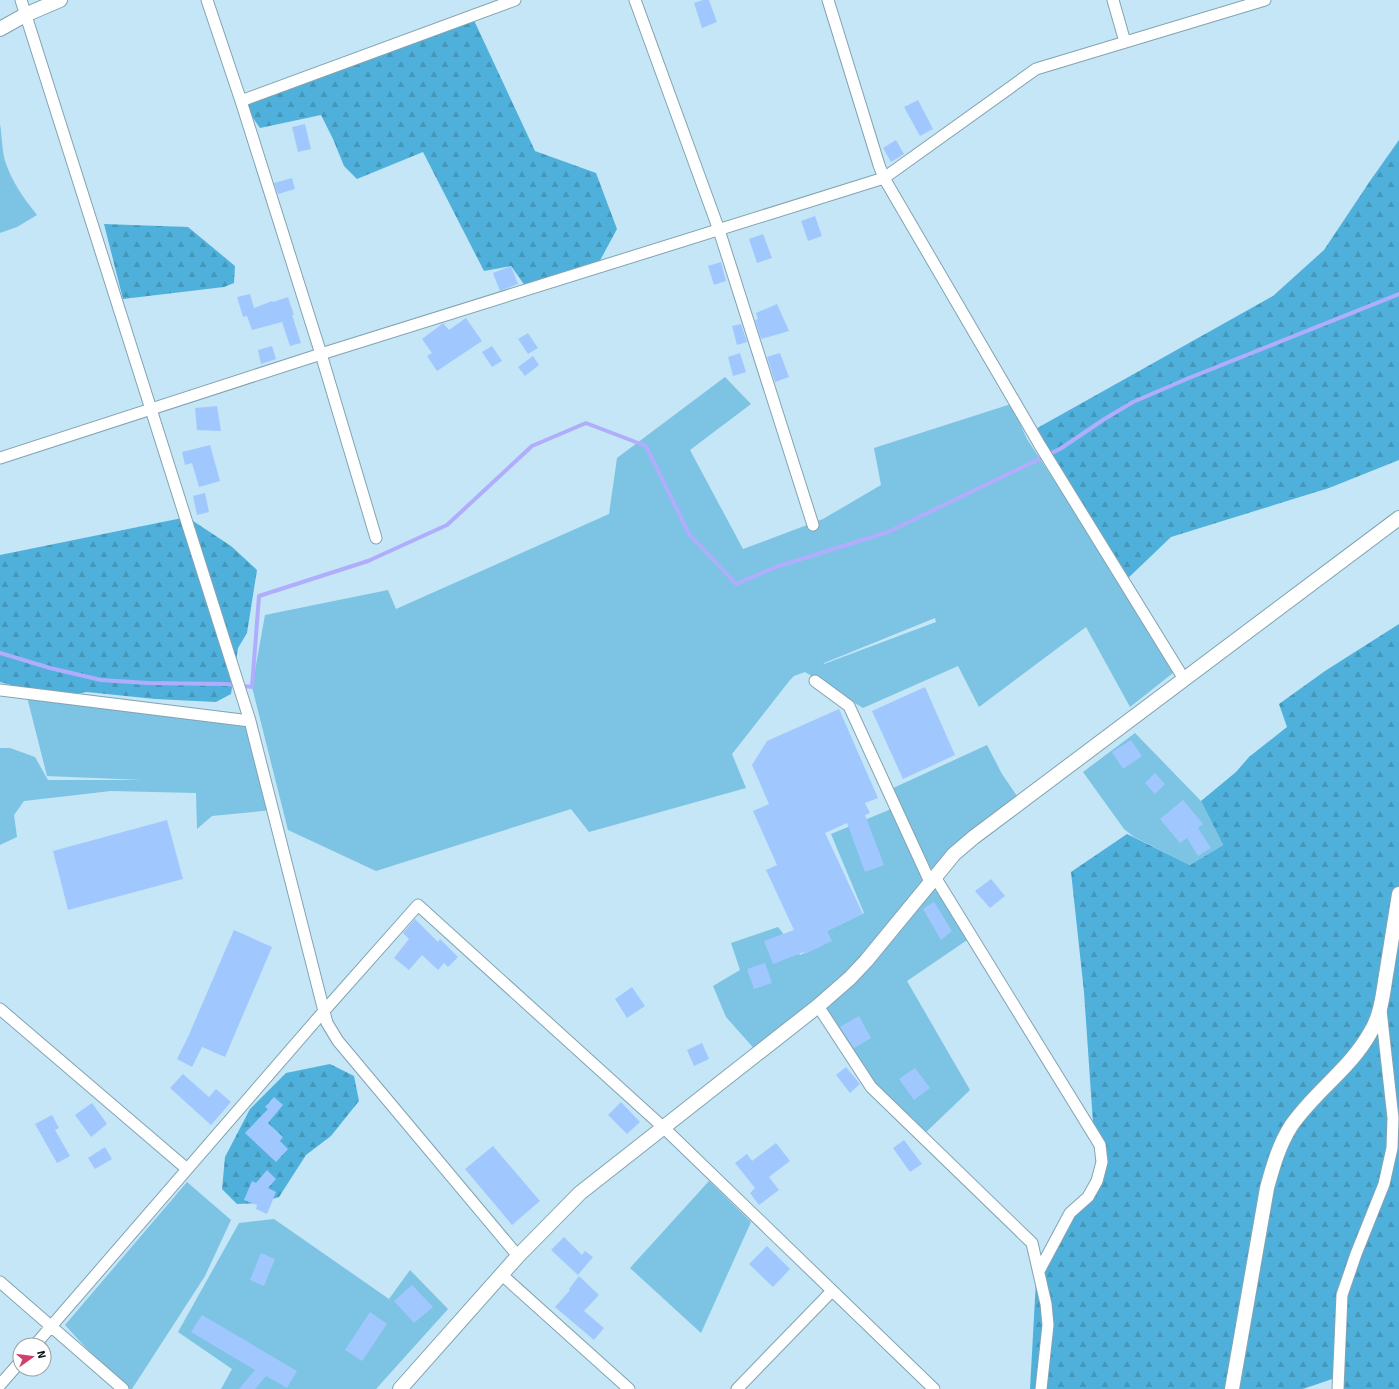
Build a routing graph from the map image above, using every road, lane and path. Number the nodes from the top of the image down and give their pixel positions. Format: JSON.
{"nodes":[{"id":1,"x":21,"y":0,"type":"edge"},
{"id":2,"x":60,"y":0,"type":"edge"},
{"id":3,"x":207,"y":0,"type":"edge"},
{"id":4,"x":514,"y":0,"type":"edge"},
{"id":5,"x":635,"y":0,"type":"edge"},
{"id":6,"x":828,"y":0,"type":"edge"},
{"id":7,"x":1113,"y":0,"type":"edge"},
{"id":8,"x":1265,"y":0,"type":"edge"},
{"id":9,"x":25,"y":15,"type":"junction"},
{"id":10,"x":0,"y":29,"type":"edge"},
{"id":11,"x":1125,"y":42,"type":"junction"},
{"id":12,"x":241,"y":101,"type":"junction"},
{"id":13,"x":884,"y":178,"type":"junction"},
{"id":14,"x":719,"y":230,"type":"junction"},
{"id":15,"x":321,"y":354,"type":"junction"},
{"id":16,"x":152,"y":410,"type":"junction"},
{"id":17,"x":0,"y":458,"type":"edge"},
{"id":18,"x":1399,"y":518,"type":"edge"},
{"id":19,"x":814,"y":525,"type":"dead end"},
{"id":20,"x":376,"y":538,"type":"dead end"},
{"id":21,"x":1184,"y":679,"type":"junction"},
{"id":22,"x":815,"y":681,"type":"dead end"},
{"id":23,"x":0,"y":690,"type":"edge"},
{"id":24,"x":250,"y":721,"type":"junction"},
{"id":25,"x":932,"y":879,"type":"junction"},
{"id":26,"x":1399,"y":894,"type":"edge"},
{"id":27,"x":818,"y":1006,"type":"junction"},
{"id":28,"x":1380,"y":1007,"type":"junction"},
{"id":29,"x":0,"y":1009,"type":"edge"},
{"id":30,"x":324,"y":1011,"type":"junction"},
{"id":31,"x":664,"y":1128,"type":"junction"},
{"id":32,"x":187,"y":1169,"type":"junction"},
{"id":33,"x":518,"y":1256,"type":"junction"},
{"id":34,"x":1039,"y":1271,"type":"junction"},
{"id":35,"x":501,"y":1274,"type":"junction"},
{"id":36,"x":0,"y":1282,"type":"edge"},
{"id":37,"x":832,"y":1291,"type":"junction"},
{"id":38,"x":51,"y":1327,"type":"junction"},
{"id":39,"x":42,"y":1337,"type":"edge"},
{"id":40,"x":12,"y":1371,"type":"edge"},
{"id":41,"x":0,"y":1385,"type":"edge"},
{"id":42,"x":123,"y":1389,"type":"edge"},
{"id":43,"x":400,"y":1389,"type":"edge"},
{"id":44,"x":629,"y":1389,"type":"edge"},
{"id":45,"x":737,"y":1389,"type":"edge"},
{"id":46,"x":934,"y":1389,"type":"edge"},
{"id":47,"x":1041,"y":1389,"type":"edge"},
{"id":48,"x":1232,"y":1389,"type":"edge"},
{"id":49,"x":1338,"y":1389,"type":"edge"}],
"edges":[{"from":1,"to":9,"type":"street"},
{"from":2,"to":9,"type":"street"},
{"from":3,"to":12,"type":"street"},
{"from":4,"to":12,"type":"street"},
{"from":5,"to":14,"type":"street"},
{"from":6,"to":13,"type":"street"},
{"from":7,"to":11,"type":"street"},
{"from":8,"to":11,"type":"street"},
{"from":9,"to":10,"type":"street"},
{"from":9,"to":16,"type":"street"},
{"from":11,"to":13,"type":"street"},
{"from":12,"to":15,"type":"street"},
{"from":13,"to":14,"type":"street"},
{"from":13,"to":21,"type":"street"},
{"from":14,"to":15,"type":"street"},
{"from":14,"to":19,"type":"street"},
{"from":15,"to":16,"type":"street"},
{"from":15,"to":20,"type":"street"},
{"from":16,"to":17,"type":"street"},
{"from":16,"to":24,"type":"street"},
{"from":18,"to":21,"type":"street"},
{"from":21,"to":25,"type":"street"},
{"from":22,"to":25,"type":"street"},
{"from":23,"to":24,"type":"street"},
{"from":24,"to":30,"type":"street"},
{"from":25,"to":27,"type":"street"},
{"from":25,"to":34,"type":"street"},
{"from":26,"to":28,"type":"street"},
{"from":27,"to":31,"type":"street"},
{"from":27,"to":34,"type":"street"},
{"from":28,"to":48,"type":"street"},
{"from":28,"to":49,"type":"street"},
{"from":29,"to":32,"type":"street"},
{"from":30,"to":31,"type":"street"},
{"from":30,"to":32,"type":"street"},
{"from":30,"to":33,"type":"street"},
{"from":31,"to":33,"type":"street"},
{"from":31,"to":37,"type":"street"},
{"from":32,"to":38,"type":"street"},
{"from":33,"to":35,"type":"street"},
{"from":34,"to":47,"type":"street"},
{"from":35,"to":43,"type":"street"},
{"from":35,"to":44,"type":"street"},
{"from":36,"to":38,"type":"street"},
{"from":37,"to":45,"type":"street"},
{"from":37,"to":46,"type":"street"},
{"from":38,"to":39,"type":"street"},
{"from":38,"to":42,"type":"street"},
{"from":40,"to":41,"type":"street"}]}
